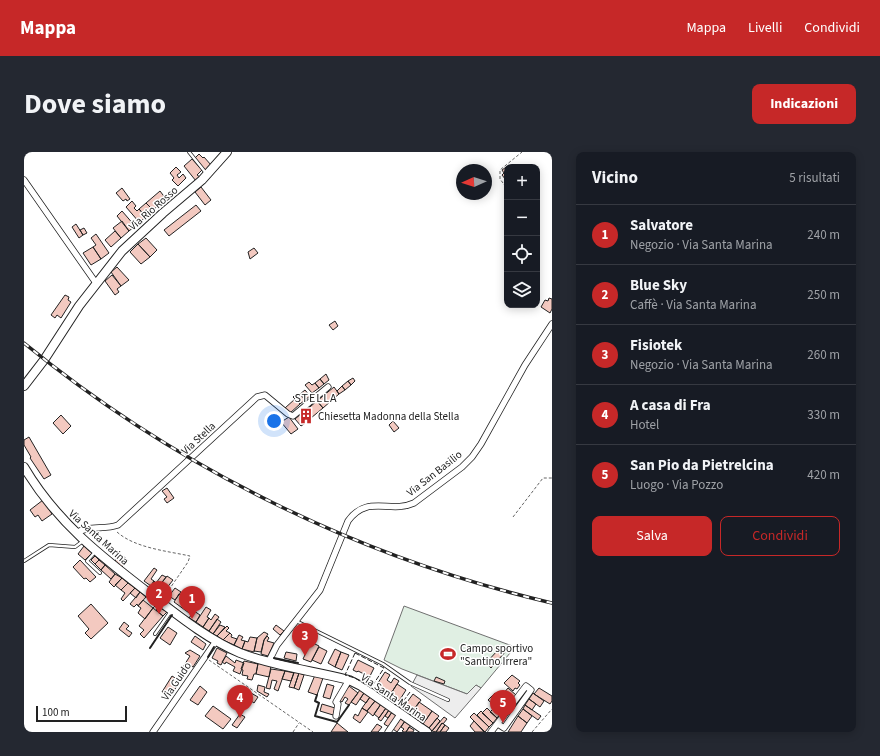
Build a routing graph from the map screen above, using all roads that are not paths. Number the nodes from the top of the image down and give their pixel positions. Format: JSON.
{"nodes":[{"id":1,"x":189,"y":152,"type":"edge"},
{"id":2,"x":227,"y":152,"type":"edge"},
{"id":3,"x":207,"y":175,"type":"junction"},
{"id":4,"x":24,"y":180,"type":"edge"},
{"id":5,"x":96,"y":283,"type":"junction"},
{"id":6,"x":552,"y":324,"type":"edge"},
{"id":7,"x":24,"y":386,"type":"edge"},
{"id":8,"x":328,"y":387,"type":"dead end"},
{"id":9,"x":24,"y":467,"type":"edge"},
{"id":10,"x":76,"y":533,"type":"junction"},
{"id":11,"x":84,"y":541,"type":"junction"},
{"id":12,"x":96,"y":552,"type":"junction"},
{"id":13,"x":24,"y":561,"type":"edge"},
{"id":14,"x":100,"y":573,"type":"dead end"},
{"id":15,"x":172,"y":611,"type":"junction"},
{"id":16,"x":296,"y":620,"type":"junction"},
{"id":17,"x":154,"y":634,"type":"dead end"},
{"id":18,"x":216,"y":641,"type":"junction"},
{"id":19,"x":269,"y":661,"type":"junction"},
{"id":20,"x":349,"y":680,"type":"junction"},
{"id":21,"x":448,"y":700,"type":"dead end"},
{"id":22,"x":401,"y":714,"type":"junction"},
{"id":23,"x":336,"y":716,"type":"dead end"},
{"id":24,"x":498,"y":724,"type":"junction"},
{"id":25,"x":153,"y":732,"type":"edge"},
{"id":26,"x":388,"y":732,"type":"edge"},
{"id":27,"x":427,"y":732,"type":"edge"},
{"id":28,"x":491,"y":732,"type":"edge"}],
"edges":[{"from":1,"to":3,"type":"lane"},
{"from":2,"to":3,"type":"street","name":"Via Rio Rosso"},
{"from":3,"to":5,"type":"street","name":"Via Rio Rosso"},
{"from":4,"to":5,"type":"street"},
{"from":5,"to":7,"type":"street","name":"Via Rio Rosso"},
{"from":6,"to":16,"type":"street","name":"Via San Basilio"},
{"from":8,"to":10,"type":"street","name":"Via Stella"},
{"from":9,"to":10,"type":"street","name":"Via Santa Marina"},
{"from":10,"to":11,"type":"street","name":"Via Santa Marina"},
{"from":11,"to":12,"type":"street","name":"Via Santa Marina"},
{"from":11,"to":13,"type":"lane"},
{"from":12,"to":14,"type":"lane"},
{"from":12,"to":15,"type":"street","name":"Via Santa Marina"},
{"from":15,"to":17,"type":"lane"},
{"from":15,"to":18,"type":"street","name":"Via Santa Marina"},
{"from":16,"to":19,"type":"street","name":"Via San Basilio"},
{"from":16,"to":21,"type":"lane"},
{"from":18,"to":19,"type":"street","name":"Via Santa Marina"},
{"from":18,"to":25,"type":"street","name":"Via Guido"},
{"from":19,"to":20,"type":"street","name":"Via Santa Marina"},
{"from":20,"to":22,"type":"street","name":"Via Santa Marina"},
{"from":20,"to":23,"type":"street","name":"Via Santa Marina"},
{"from":22,"to":26,"type":"street"},
{"from":22,"to":27,"type":"street","name":"Via Santa Marina"},
{"from":24,"to":24,"type":"street"},
{"from":24,"to":28,"type":"street"}]}
